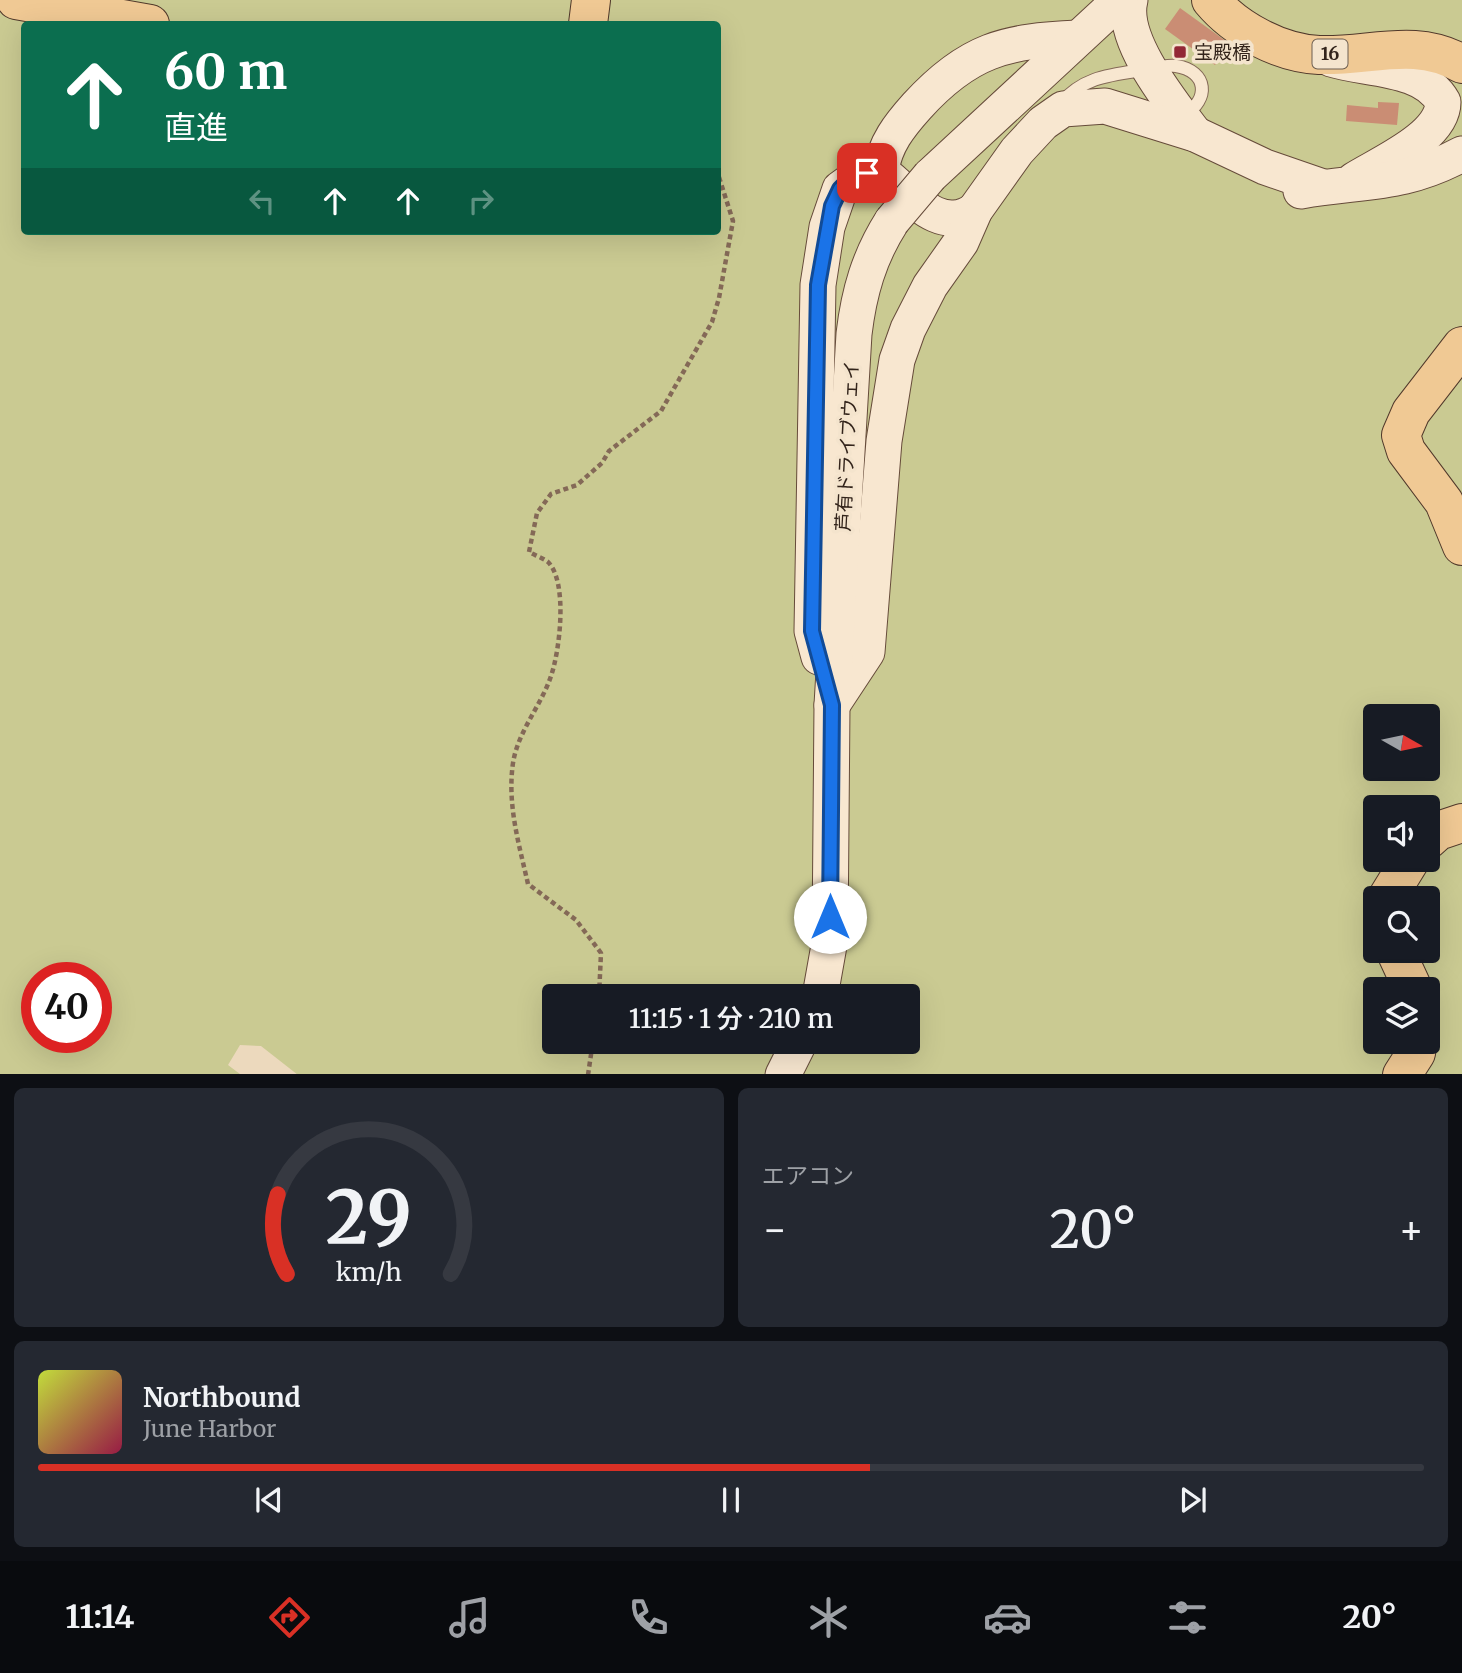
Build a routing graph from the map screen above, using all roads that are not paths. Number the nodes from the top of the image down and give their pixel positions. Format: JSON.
{"nodes":[{"id":1,"x":16,"y":0,"type":"edge"},
{"id":2,"x":592,"y":0,"type":"edge"},
{"id":3,"x":1120,"y":0,"type":"edge"},
{"id":4,"x":1130,"y":0,"type":"edge"},
{"id":5,"x":1211,"y":0,"type":"edge"},
{"id":6,"x":133,"y":21,"type":"edge"},
{"id":7,"x":588,"y":21,"type":"edge"},
{"id":8,"x":1078,"y":38,"type":"junction"},
{"id":9,"x":1318,"y":55,"type":"junction"},
{"id":10,"x":1462,"y":64,"type":"edge"},
{"id":11,"x":1149,"y":69,"type":"junction"},
{"id":12,"x":1043,"y":123,"type":"junction"},
{"id":13,"x":1172,"y":126,"type":"junction"},
{"id":14,"x":1462,"y":154,"type":"edge"},
{"id":15,"x":881,"y":170,"type":"junction"},
{"id":16,"x":1337,"y":184,"type":"junction"},
{"id":17,"x":975,"y":210,"type":"junction"},
{"id":18,"x":1462,"y":346,"type":"edge"},
{"id":19,"x":1462,"y":546,"type":"edge"},
{"id":20,"x":832,"y":705,"type":"junction"},
{"id":21,"x":1462,"y":823,"type":"edge"},
{"id":22,"x":1440,"y":830,"type":"edge"},
{"id":23,"x":822,"y":984,"type":"edge"},
{"id":24,"x":793,"y":1054,"type":"edge"},
{"id":25,"x":1415,"y":1054,"type":"edge"},
{"id":26,"x":783,"y":1074,"type":"edge"},
{"id":27,"x":1402,"y":1074,"type":"edge"}],
"edges":[{"from":1,"to":6,"type":"main road"},
{"from":2,"to":7,"type":"main road"},
{"from":3,"to":8,"type":"street","name":"芦有ドライブウェイ"},
{"from":4,"to":11,"type":"street"},
{"from":5,"to":9,"type":"main road","number":"16"},
{"from":8,"to":15,"type":"street"},
{"from":8,"to":20,"type":"street","name":"芦有ドライブウェイ","bridge":true},
{"from":9,"to":10,"type":"main road","number":"16"},
{"from":9,"to":16,"type":"street"},
{"from":11,"to":12,"type":"lane"},
{"from":11,"to":13,"type":"street"},
{"from":12,"to":13,"type":"street"},
{"from":12,"to":16,"type":"street"},
{"from":12,"to":17,"type":"street"},
{"from":13,"to":16,"type":"street"},
{"from":14,"to":16,"type":"street"},
{"from":15,"to":17,"type":"street"},
{"from":15,"to":20,"type":"street"},
{"from":17,"to":20,"type":"street"},
{"from":18,"to":19,"type":"main road"},
{"from":20,"to":23,"type":"street","name":"芦有ドライブウェイ"},
{"from":21,"to":22,"type":"main road"},
{"from":24,"to":26,"type":"street"},
{"from":25,"to":27,"type":"main road"}]}
